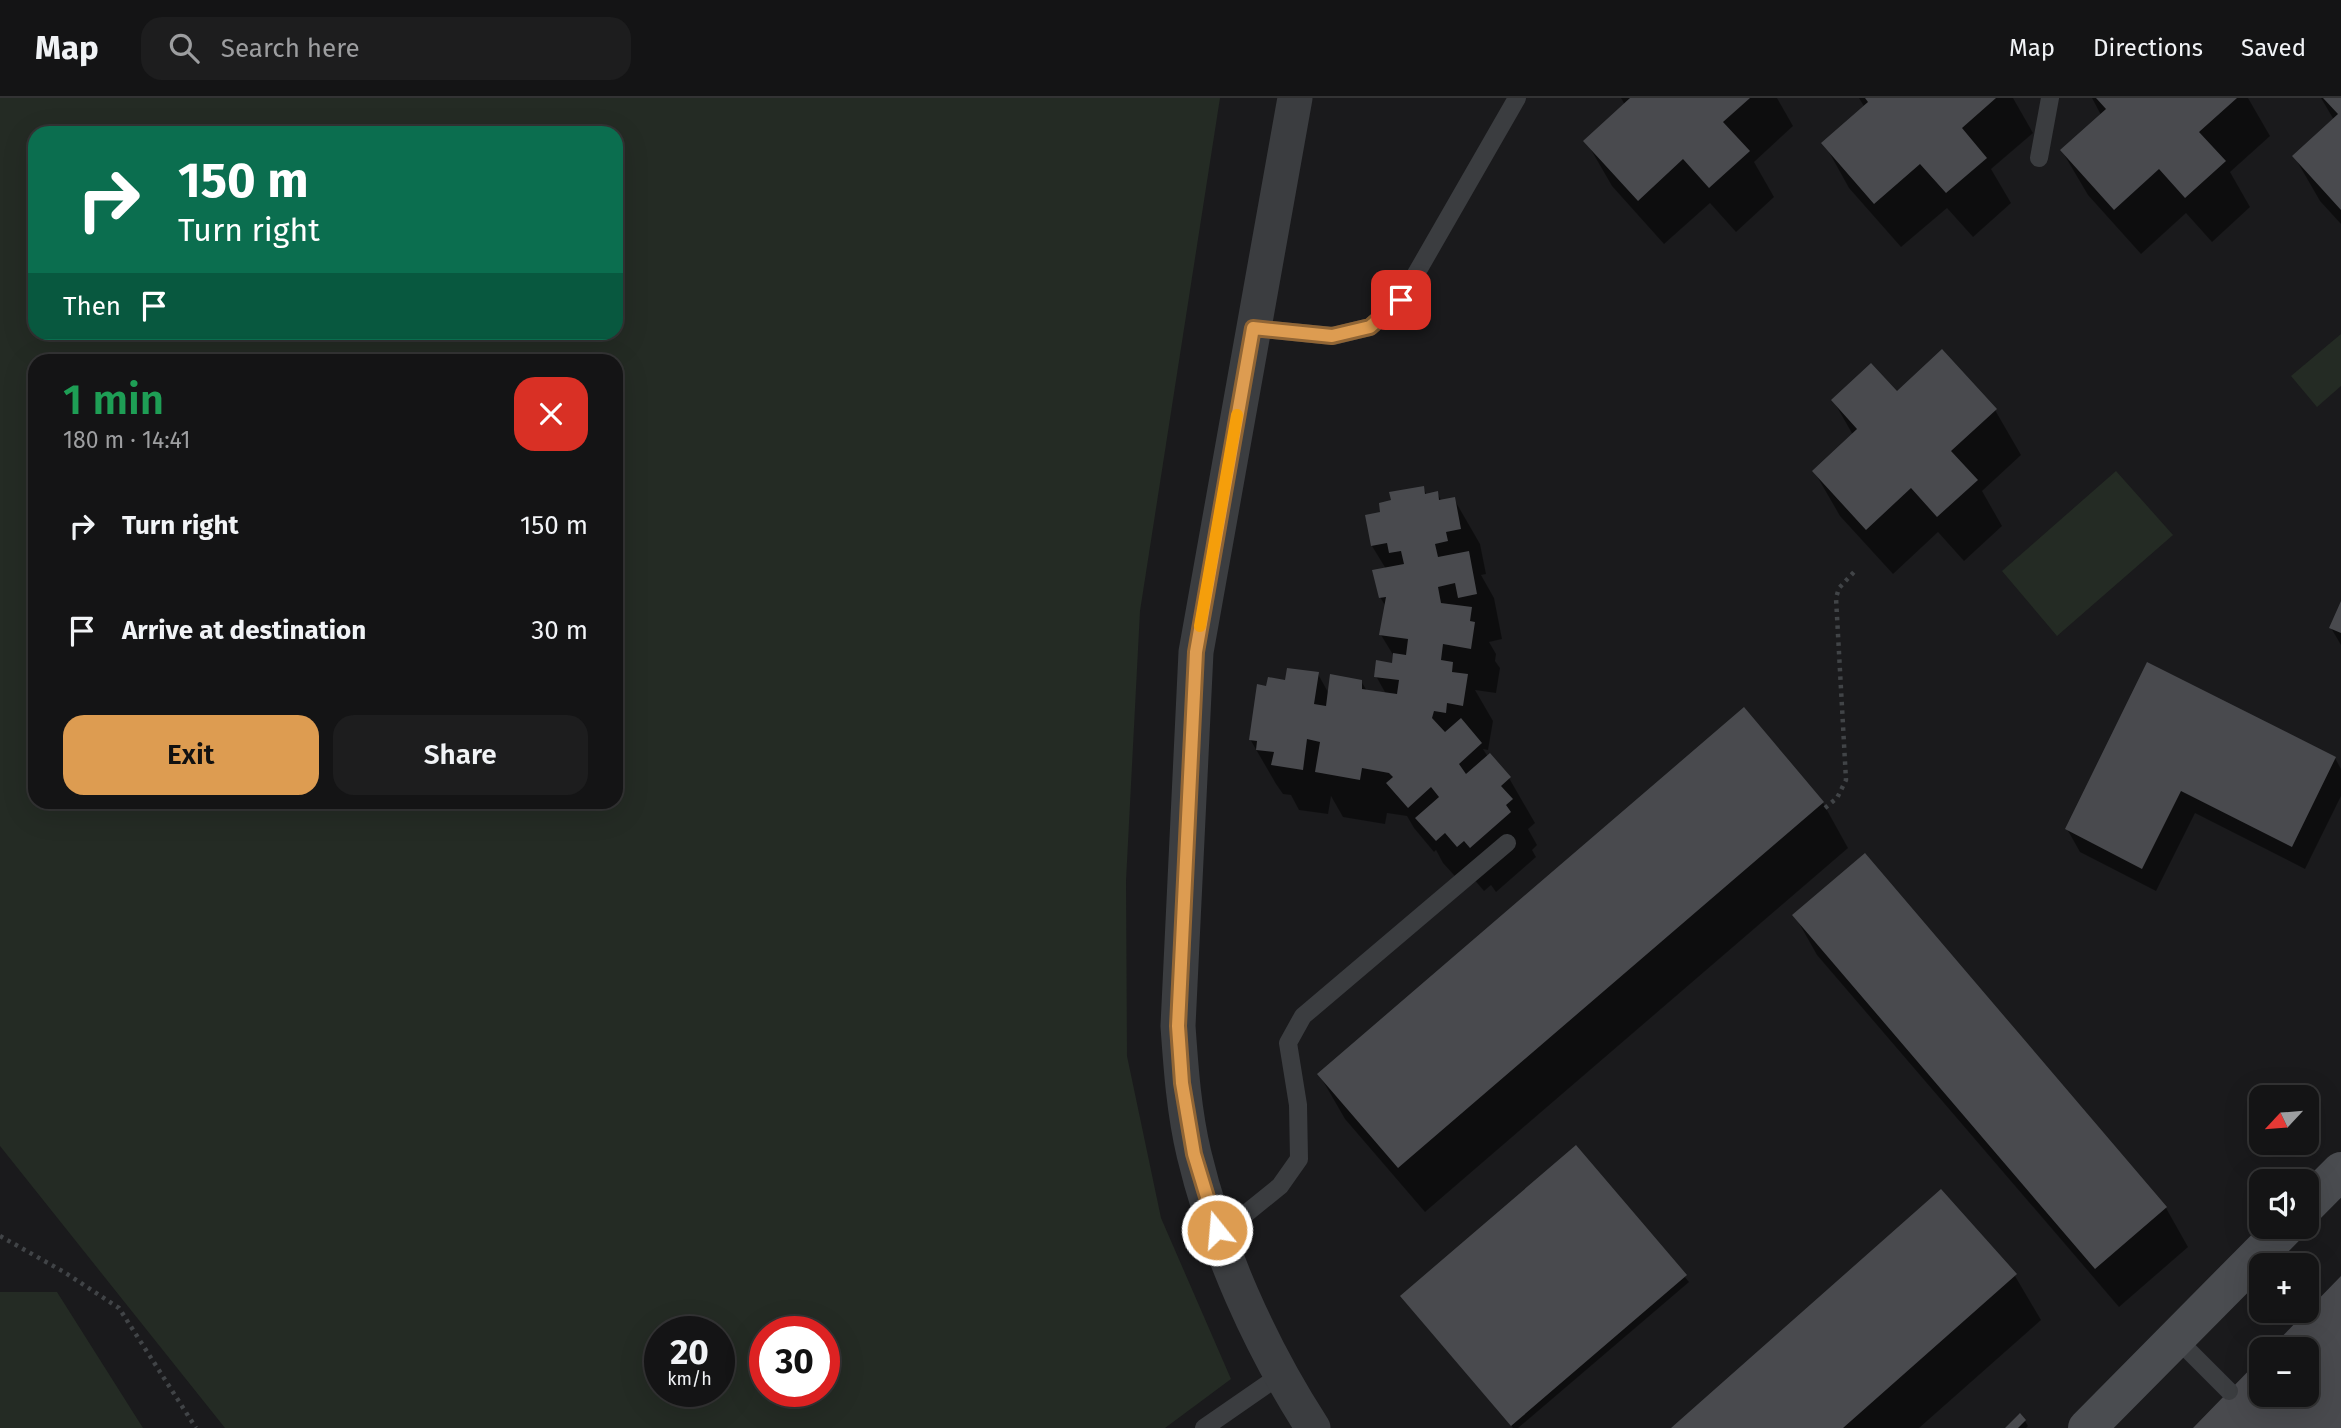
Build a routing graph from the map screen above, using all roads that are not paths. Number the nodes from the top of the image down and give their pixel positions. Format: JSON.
{"nodes":[{"id":1,"x":1295,"y":98,"type":"edge"},
{"id":2,"x":1517,"y":98,"type":"edge"},
{"id":3,"x":2050,"y":98,"type":"edge"},
{"id":4,"x":2039,"y":158,"type":"dead end"},
{"id":5,"x":1253,"y":328,"type":"junction"},
{"id":6,"x":1507,"y":844,"type":"dead end"},
{"id":7,"x":2341,"y":1171,"type":"edge"},
{"id":8,"x":2319,"y":1193,"type":"edge"},
{"id":9,"x":1217,"y":1230,"type":"junction"},
{"id":10,"x":2274,"y":1239,"type":"edge"},
{"id":11,"x":2176,"y":1338,"type":"junction"},
{"id":12,"x":1282,"y":1374,"type":"junction"},
{"id":13,"x":2229,"y":1391,"type":"dead end"},
{"id":14,"x":1203,"y":1428,"type":"edge"},
{"id":15,"x":1313,"y":1428,"type":"edge"},
{"id":16,"x":2087,"y":1428,"type":"edge"}],
"edges":[{"from":1,"to":5,"type":"street"},
{"from":2,"to":5,"type":"lane"},
{"from":3,"to":4,"type":"lane"},
{"from":5,"to":9,"type":"street"},
{"from":6,"to":9,"type":"lane"},
{"from":7,"to":8,"type":"main road"},
{"from":9,"to":12,"type":"street"},
{"from":10,"to":11,"type":"main road"},
{"from":11,"to":13,"type":"lane"},
{"from":11,"to":16,"type":"main road"},
{"from":12,"to":14,"type":"lane"},
{"from":12,"to":15,"type":"street"}]}
